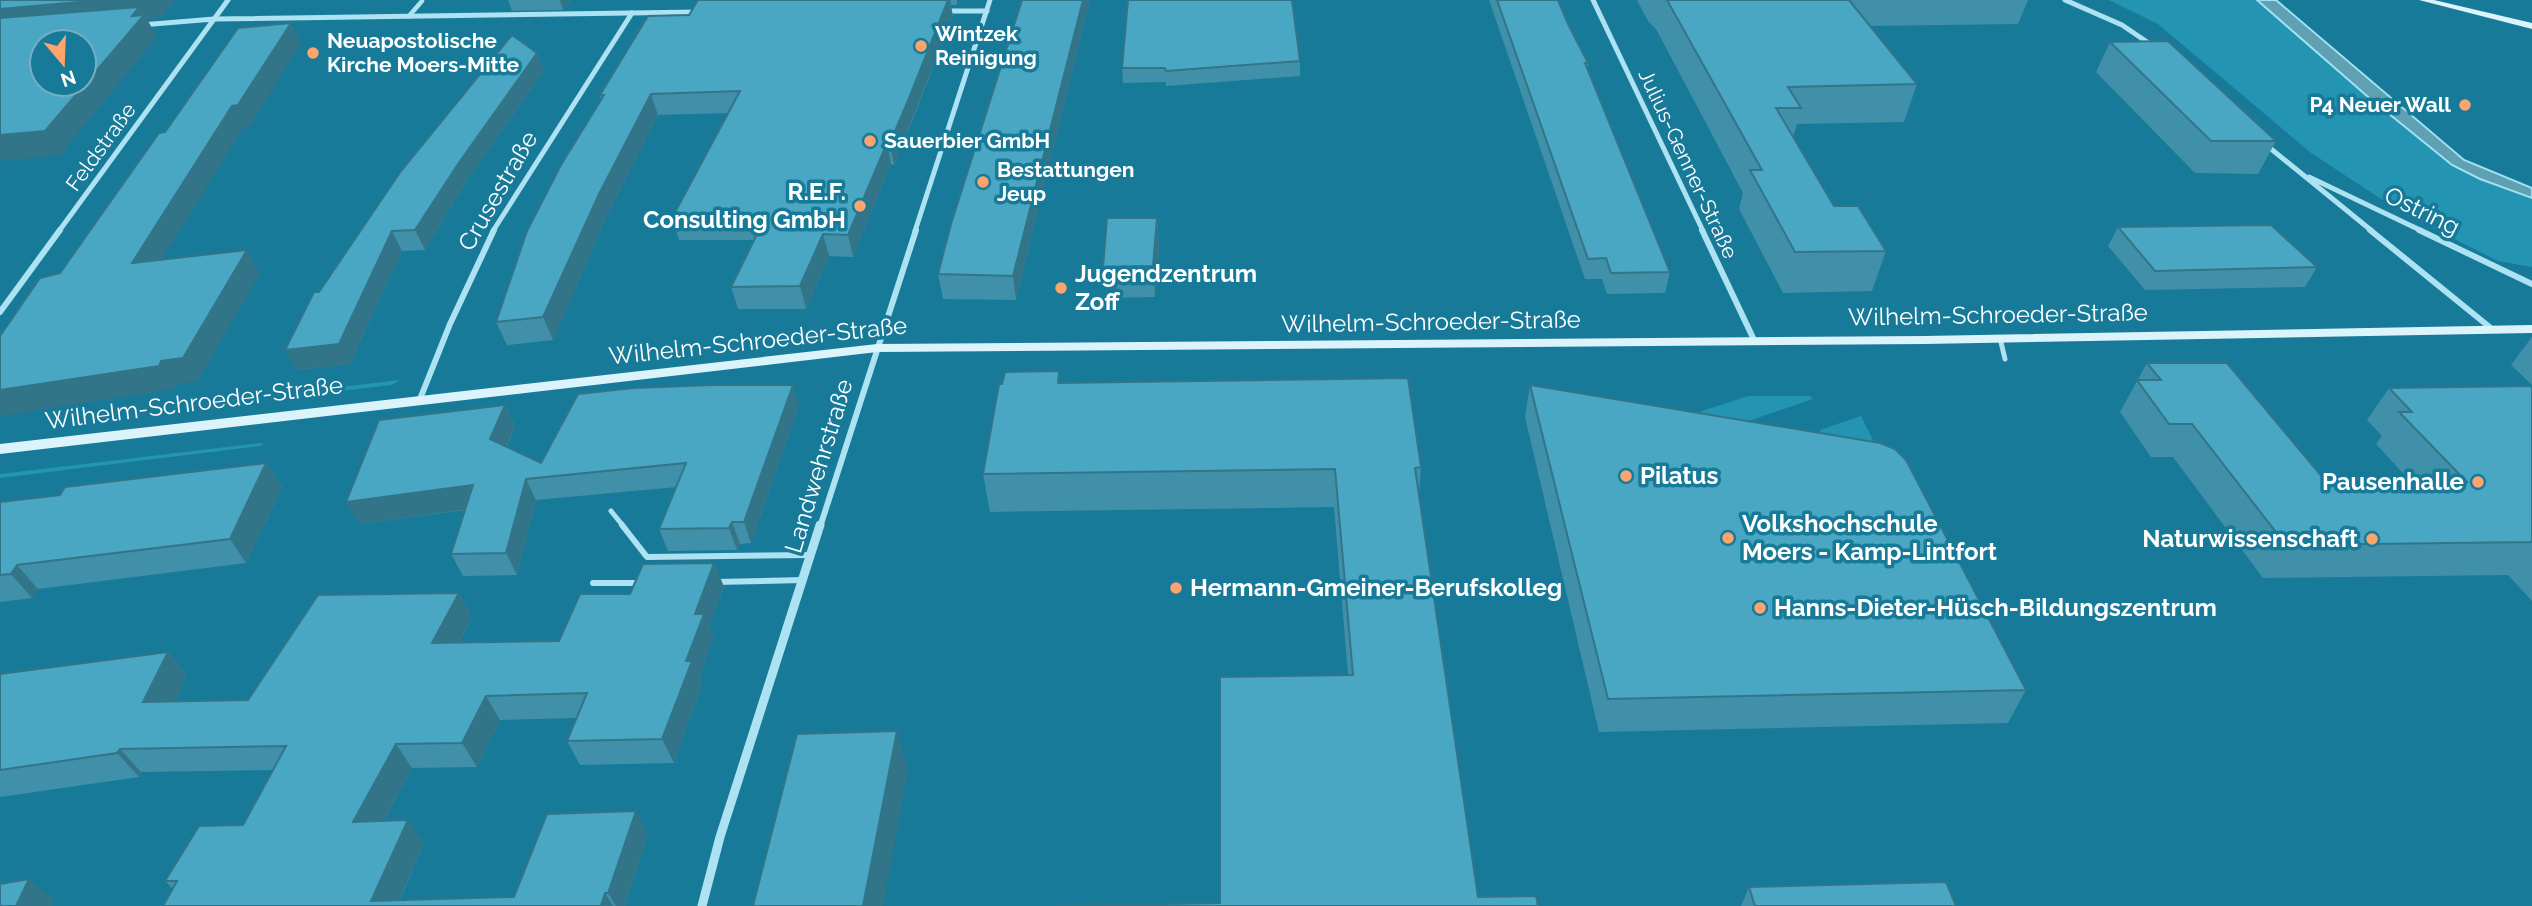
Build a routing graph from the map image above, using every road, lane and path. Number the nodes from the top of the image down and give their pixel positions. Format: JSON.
{"nodes":[{"id":1,"x":228,"y":0,"type":"edge"},
{"id":2,"x":990,"y":0,"type":"edge"},
{"id":3,"x":1593,"y":0,"type":"edge"},
{"id":4,"x":2065,"y":0,"type":"edge"},
{"id":5,"x":2423,"y":0,"type":"edge"},
{"id":6,"x":422,"y":1,"type":"edge"},
{"id":7,"x":986,"y":10,"type":"junction"},
{"id":8,"x":932,"y":11,"type":"edge"},
{"id":9,"x":700,"y":12,"type":"edge"},
{"id":10,"x":632,"y":13,"type":"junction"},
{"id":11,"x":409,"y":16,"type":"junction"},
{"id":12,"x":214,"y":19,"type":"junction"},
{"id":13,"x":134,"y":25,"type":"edge"},
{"id":14,"x":2532,"y":26,"type":"edge"},
{"id":15,"x":2161,"y":53,"type":"edge"},
{"id":16,"x":2255,"y":135,"type":"edge"},
{"id":17,"x":2296,"y":171,"type":"junction"},
{"id":18,"x":2532,"y":284,"type":"edge"},
{"id":19,"x":0,"y":312,"type":"edge"},
{"id":20,"x":2492,"y":329,"type":"junction"},
{"id":21,"x":2532,"y":329,"type":"edge"},
{"id":22,"x":2000,"y":338,"type":"junction"},
{"id":23,"x":1755,"y":342,"type":"junction"},
{"id":24,"x":877,"y":348,"type":"junction"},
{"id":25,"x":2005,"y":359,"type":"dead end"},
{"id":26,"x":420,"y":399,"type":"junction"},
{"id":27,"x":0,"y":449,"type":"edge"},
{"id":28,"x":611,"y":511,"type":"dead end"},
{"id":29,"x":811,"y":555,"type":"junction"},
{"id":30,"x":803,"y":580,"type":"junction"},
{"id":31,"x":648,"y":582,"type":"edge"},
{"id":32,"x":704,"y":582,"type":"edge"},
{"id":33,"x":593,"y":583,"type":"dead end"},
{"id":34,"x":702,"y":906,"type":"edge"}],
"edges":[{"from":1,"to":12,"type":"street","name":"Feldstraße"},
{"from":2,"to":7,"type":"street","name":"Landwehrstraße"},
{"from":3,"to":23,"type":"street","name":"Julius-Genner-Straße"},
{"from":4,"to":15,"type":"street"},
{"from":5,"to":14,"type":"main road"},
{"from":6,"to":11,"type":"street"},
{"from":7,"to":8,"type":"street"},
{"from":7,"to":24,"type":"street","name":"Landwehrstraße"},
{"from":9,"to":10,"type":"street"},
{"from":10,"to":11,"type":"street"},
{"from":10,"to":26,"type":"street","name":"Crusestraße"},
{"from":11,"to":12,"type":"street"},
{"from":12,"to":13,"type":"street"},
{"from":12,"to":19,"type":"street","name":"Feldstraße"},
{"from":16,"to":17,"type":"street","name":"Ostring"},
{"from":17,"to":18,"type":"street","name":"Ostring"},
{"from":17,"to":20,"type":"street","name":"Ostring"},
{"from":20,"to":21,"type":"main road","name":"Wilhelm-Schroeder-Straße"},
{"from":20,"to":22,"type":"main road","name":"Wilhelm-Schroeder-Straße"},
{"from":22,"to":23,"type":"main road","name":"Wilhelm-Schroeder-Straße"},
{"from":22,"to":25,"type":"lane"},
{"from":23,"to":24,"type":"main road","name":"Wilhelm-Schroeder-Straße"},
{"from":24,"to":26,"type":"main road","name":"Wilhelm-Schroeder-Straße"},
{"from":24,"to":29,"type":"street","name":"Landwehrstraße"},
{"from":26,"to":27,"type":"main road","name":"Wilhelm-Schroeder-Straße"},
{"from":28,"to":29,"type":"lane"},
{"from":29,"to":30,"type":"street","name":"Landwehrstraße"},
{"from":30,"to":32,"type":"lane"},
{"from":30,"to":34,"type":"street","name":"Landwehrstraße"},
{"from":31,"to":33,"type":"lane"}]}
